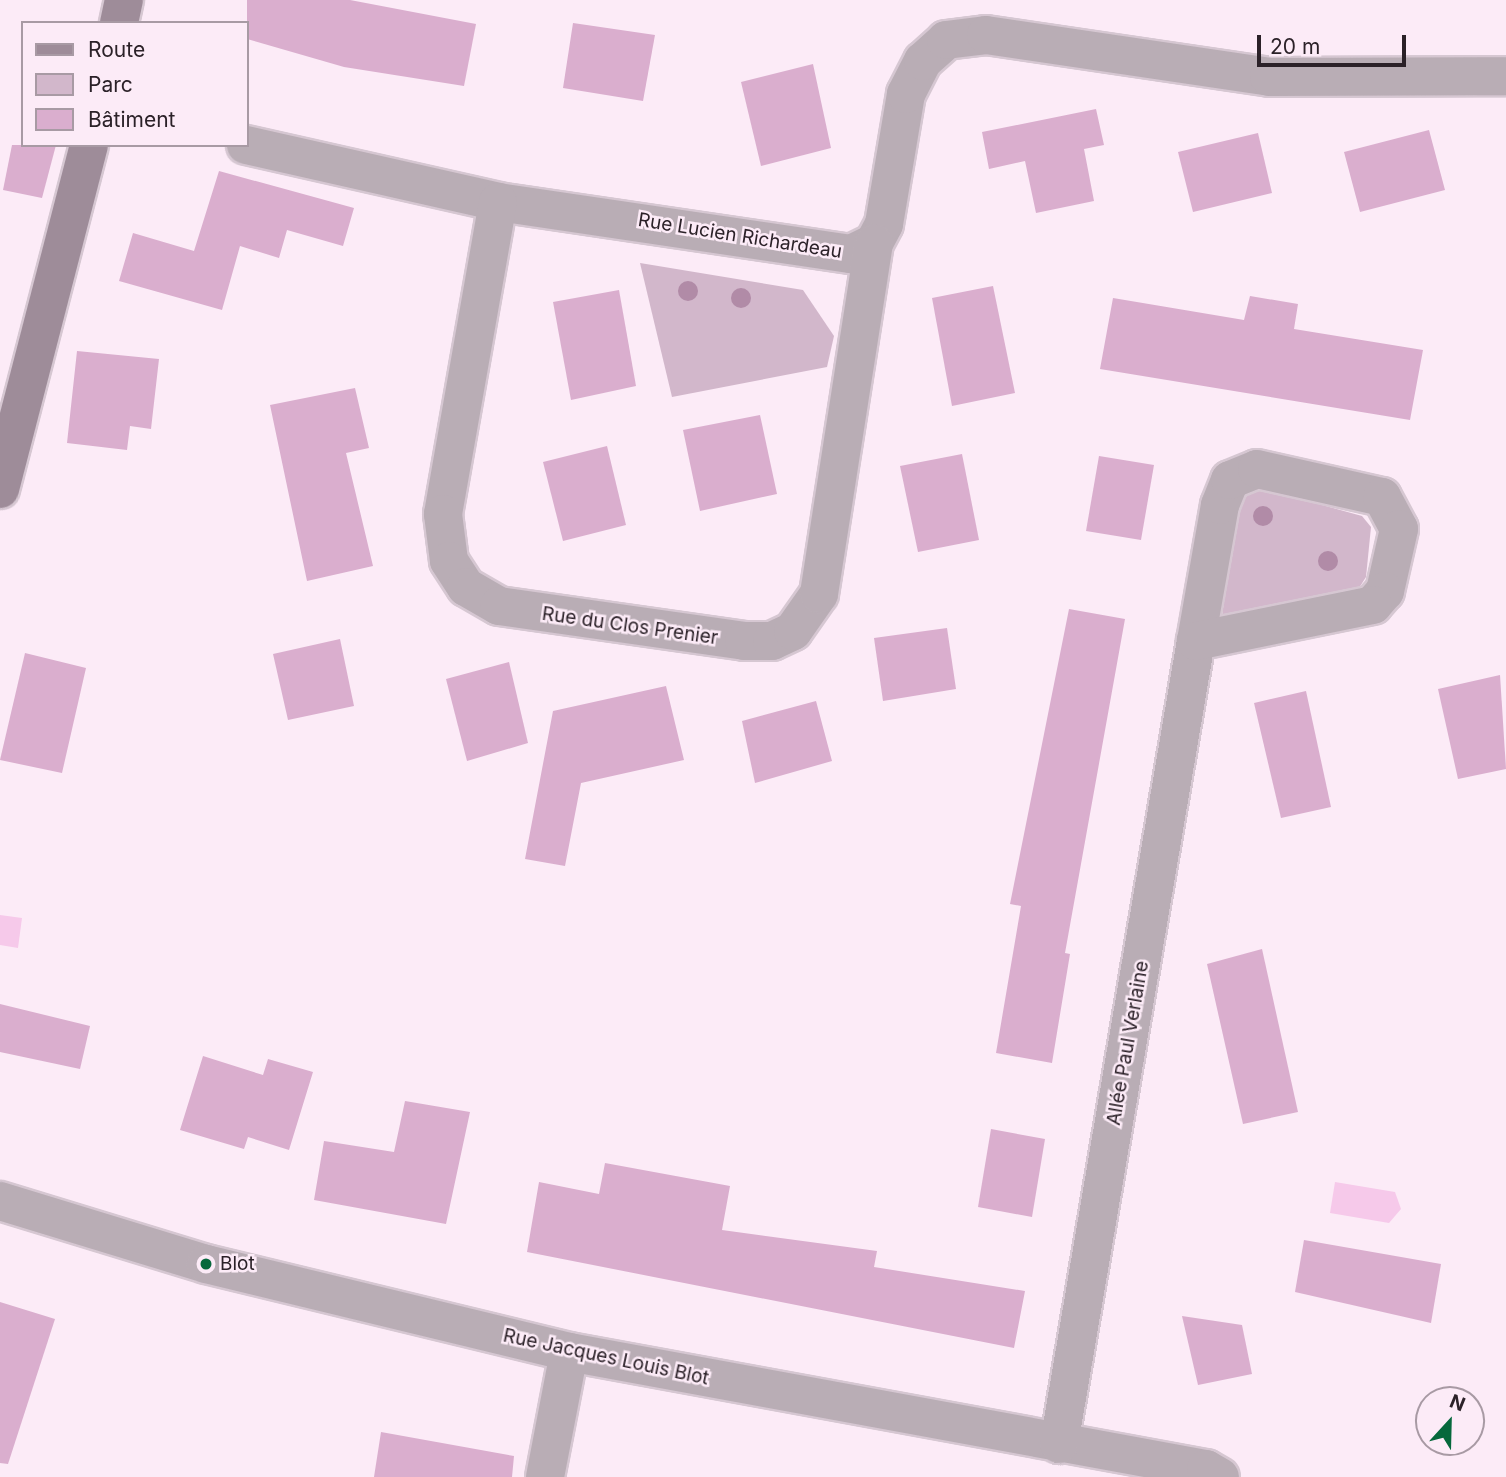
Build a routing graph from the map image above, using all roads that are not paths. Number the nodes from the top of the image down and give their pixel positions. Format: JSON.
{"nodes":[{"id":1,"x":124,"y":0,"type":"edge"},
{"id":2,"x":119,"y":21,"type":"edge"},
{"id":3,"x":1506,"y":76,"type":"edge"},
{"id":4,"x":248,"y":145,"type":"edge"},
{"id":5,"x":88,"y":147,"type":"edge"},
{"id":6,"x":498,"y":202,"type":"junction"},
{"id":7,"x":874,"y":243,"type":"junction"},
{"id":8,"x":0,"y":489,"type":"edge"},
{"id":9,"x":1196,"y":641,"type":"junction"},
{"id":10,"x":0,"y":1201,"type":"edge"},
{"id":11,"x":569,"y":1352,"type":"junction"},
{"id":12,"x":1059,"y":1444,"type":"junction"},
{"id":13,"x":545,"y":1477,"type":"edge"},
{"id":14,"x":1220,"y":1477,"type":"edge"}],
"edges":[{"from":1,"to":2,"type":"street"},
{"from":3,"to":7,"type":"street"},
{"from":4,"to":6,"type":"street","name":"Rue Lucien Richardeau"},
{"from":5,"to":8,"type":"street"},
{"from":6,"to":7,"type":"street","name":"Rue Lucien Richardeau"},
{"from":6,"to":7,"type":"street","name":"Rue du Clos Prenier"},
{"from":9,"to":9,"type":"street","name":"Allée Paul Verlaine"},
{"from":9,"to":12,"type":"street","name":"Allée Paul Verlaine"},
{"from":10,"to":11,"type":"street","name":"Rue Jacques Louis Blot"},
{"from":11,"to":12,"type":"street","name":"Rue Jacques Louis Blot"},
{"from":11,"to":13,"type":"street"},
{"from":12,"to":14,"type":"street","name":"Rue Jacques Louis Blot"}]}
